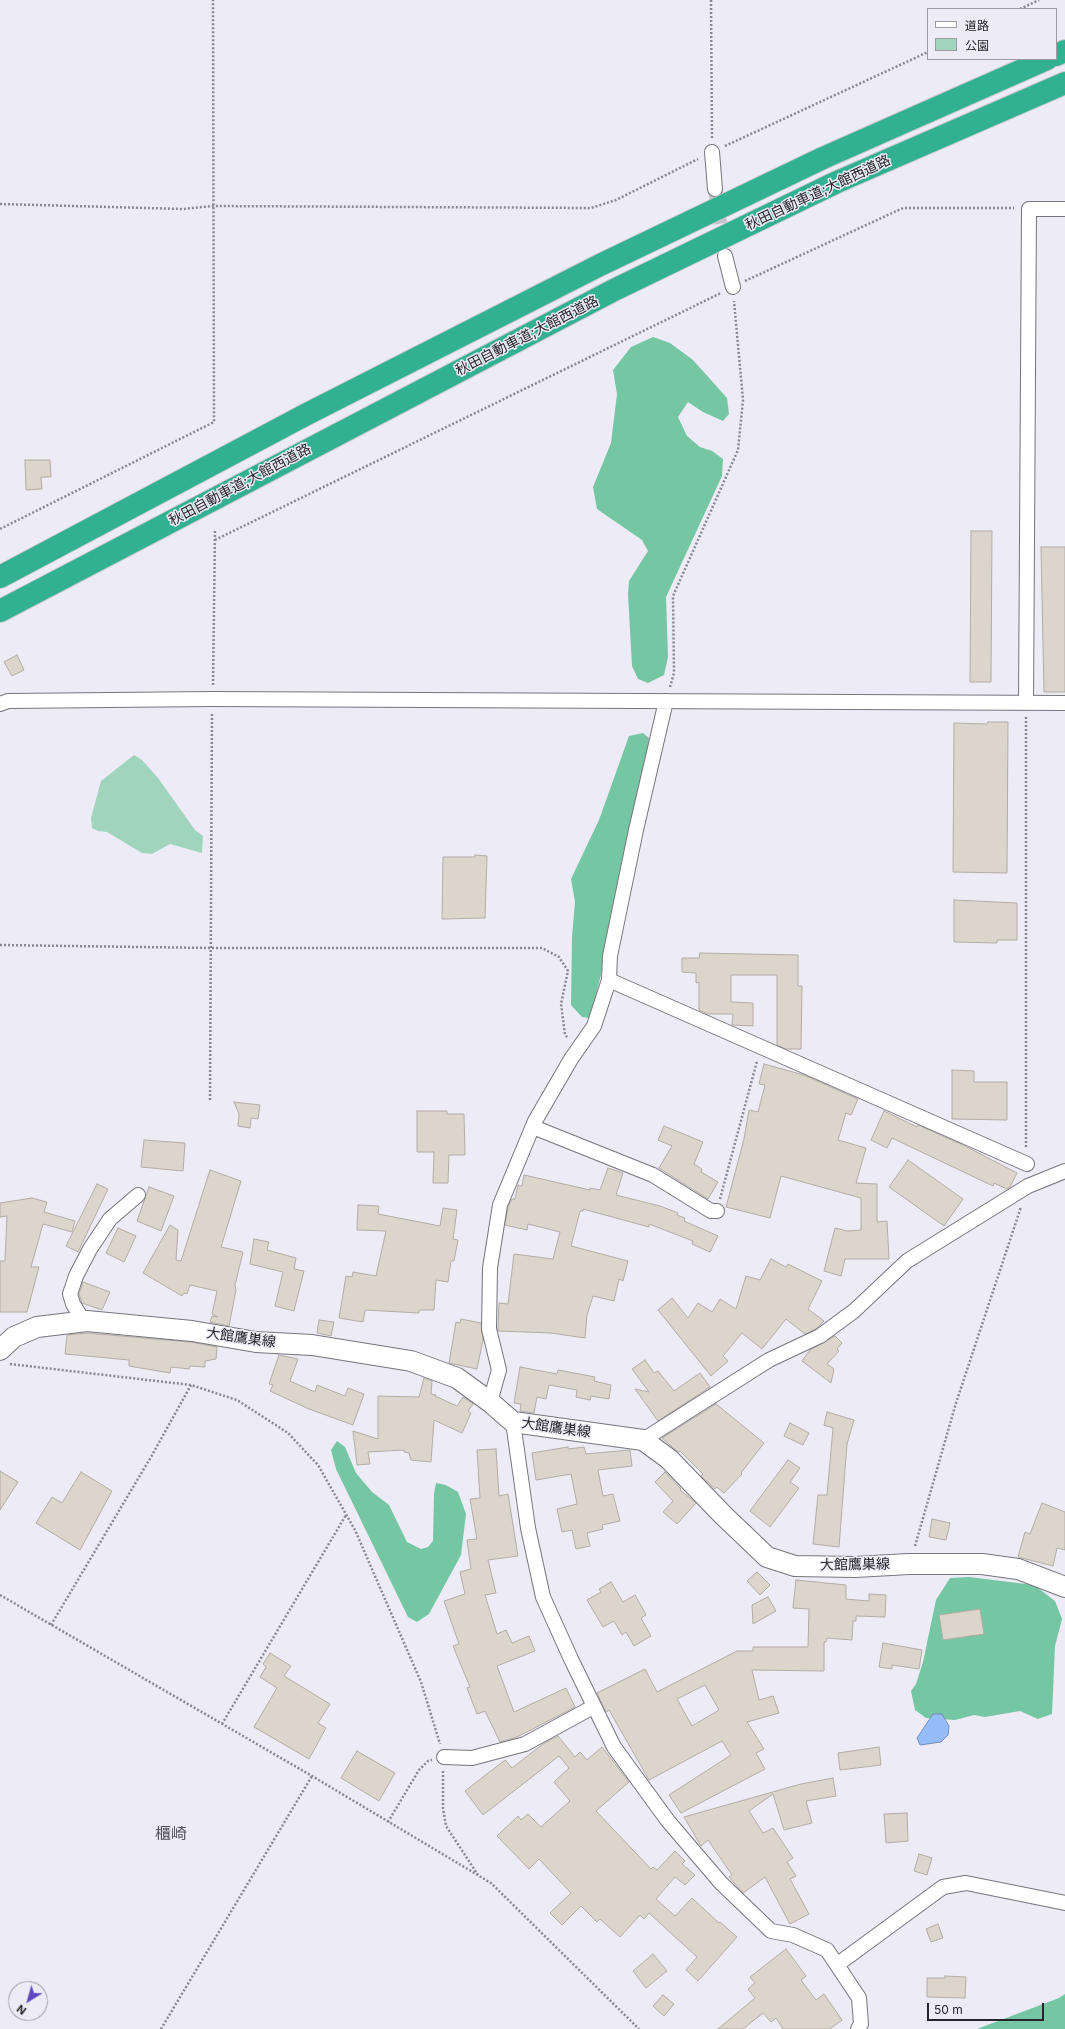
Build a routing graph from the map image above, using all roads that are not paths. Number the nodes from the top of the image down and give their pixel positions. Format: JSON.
{"nodes":[{"id":1,"x":1045,"y":60,"type":"edge"},
{"id":2,"x":1065,"y":83,"type":"edge"},
{"id":3,"x":1065,"y":95,"type":"edge"},
{"id":4,"x":954,"y":130,"type":"junction"},
{"id":5,"x":712,"y":152,"type":"road end"},
{"id":6,"x":715,"y":189,"type":"tunnel mouth"},
{"id":7,"x":1065,"y":209,"type":"edge"},
{"id":8,"x":725,"y":256,"type":"tunnel mouth"},
{"id":9,"x":733,"y":287,"type":"road end"},
{"id":10,"x":0,"y":577,"type":"edge"},
{"id":11,"x":0,"y":611,"type":"edge"},
{"id":12,"x":666,"y":701,"type":"junction"},
{"id":13,"x":1026,"y":703,"type":"junction"},
{"id":14,"x":1065,"y":703,"type":"edge"},
{"id":15,"x":0,"y":704,"type":"edge"},
{"id":16,"x":609,"y":980,"type":"junction"},
{"id":17,"x":533,"y":1127,"type":"junction"},
{"id":18,"x":1027,"y":1164,"type":"road end"},
{"id":19,"x":1065,"y":1171,"type":"edge"},
{"id":20,"x":138,"y":1195,"type":"dead end"},
{"id":21,"x":717,"y":1211,"type":"road end"},
{"id":22,"x":84,"y":1322,"type":"junction"},
{"id":23,"x":5,"y":1347,"type":"edge"},
{"id":24,"x":490,"y":1402,"type":"junction"},
{"id":25,"x":513,"y":1422,"type":"junction"},
{"id":26,"x":643,"y":1440,"type":"junction"},
{"id":27,"x":1065,"y":1586,"type":"edge"},
{"id":28,"x":593,"y":1707,"type":"junction"},
{"id":29,"x":444,"y":1757,"type":"road end"},
{"id":30,"x":1065,"y":1903,"type":"edge"},
{"id":31,"x":838,"y":1964,"type":"junction"},
{"id":32,"x":858,"y":2029,"type":"edge"}],
"edges":[{"from":1,"to":10,"type":"highway","name":"秋田自動車道;大館西道路"},
{"from":2,"to":4,"type":"highway","name":"秋田自動車道;大館西道路"},
{"from":3,"to":4,"type":"highway"},
{"from":4,"to":11,"type":"highway","name":"秋田自動車道;大館西道路"},
{"from":5,"to":6,"type":"street"},
{"from":7,"to":13,"type":"street"},
{"from":8,"to":9,"type":"street"},
{"from":12,"to":13,"type":"street"},
{"from":12,"to":15,"type":"street"},
{"from":12,"to":16,"type":"street"},
{"from":13,"to":14,"type":"street"},
{"from":16,"to":17,"type":"street"},
{"from":16,"to":18,"type":"street"},
{"from":17,"to":21,"type":"street"},
{"from":17,"to":24,"type":"street"},
{"from":19,"to":26,"type":"street"},
{"from":20,"to":22,"type":"street"},
{"from":22,"to":23,"type":"main road","name":"大館鷹巣線"},
{"from":22,"to":24,"type":"main road","name":"大館鷹巣線"},
{"from":24,"to":25,"type":"main road","name":"大館鷹巣線"},
{"from":25,"to":26,"type":"main road","name":"大館鷹巣線"},
{"from":25,"to":28,"type":"street"},
{"from":26,"to":27,"type":"main road","name":"大館鷹巣線"},
{"from":28,"to":29,"type":"street"},
{"from":28,"to":31,"type":"street"},
{"from":30,"to":31,"type":"street"},
{"from":31,"to":32,"type":"street"}]}
